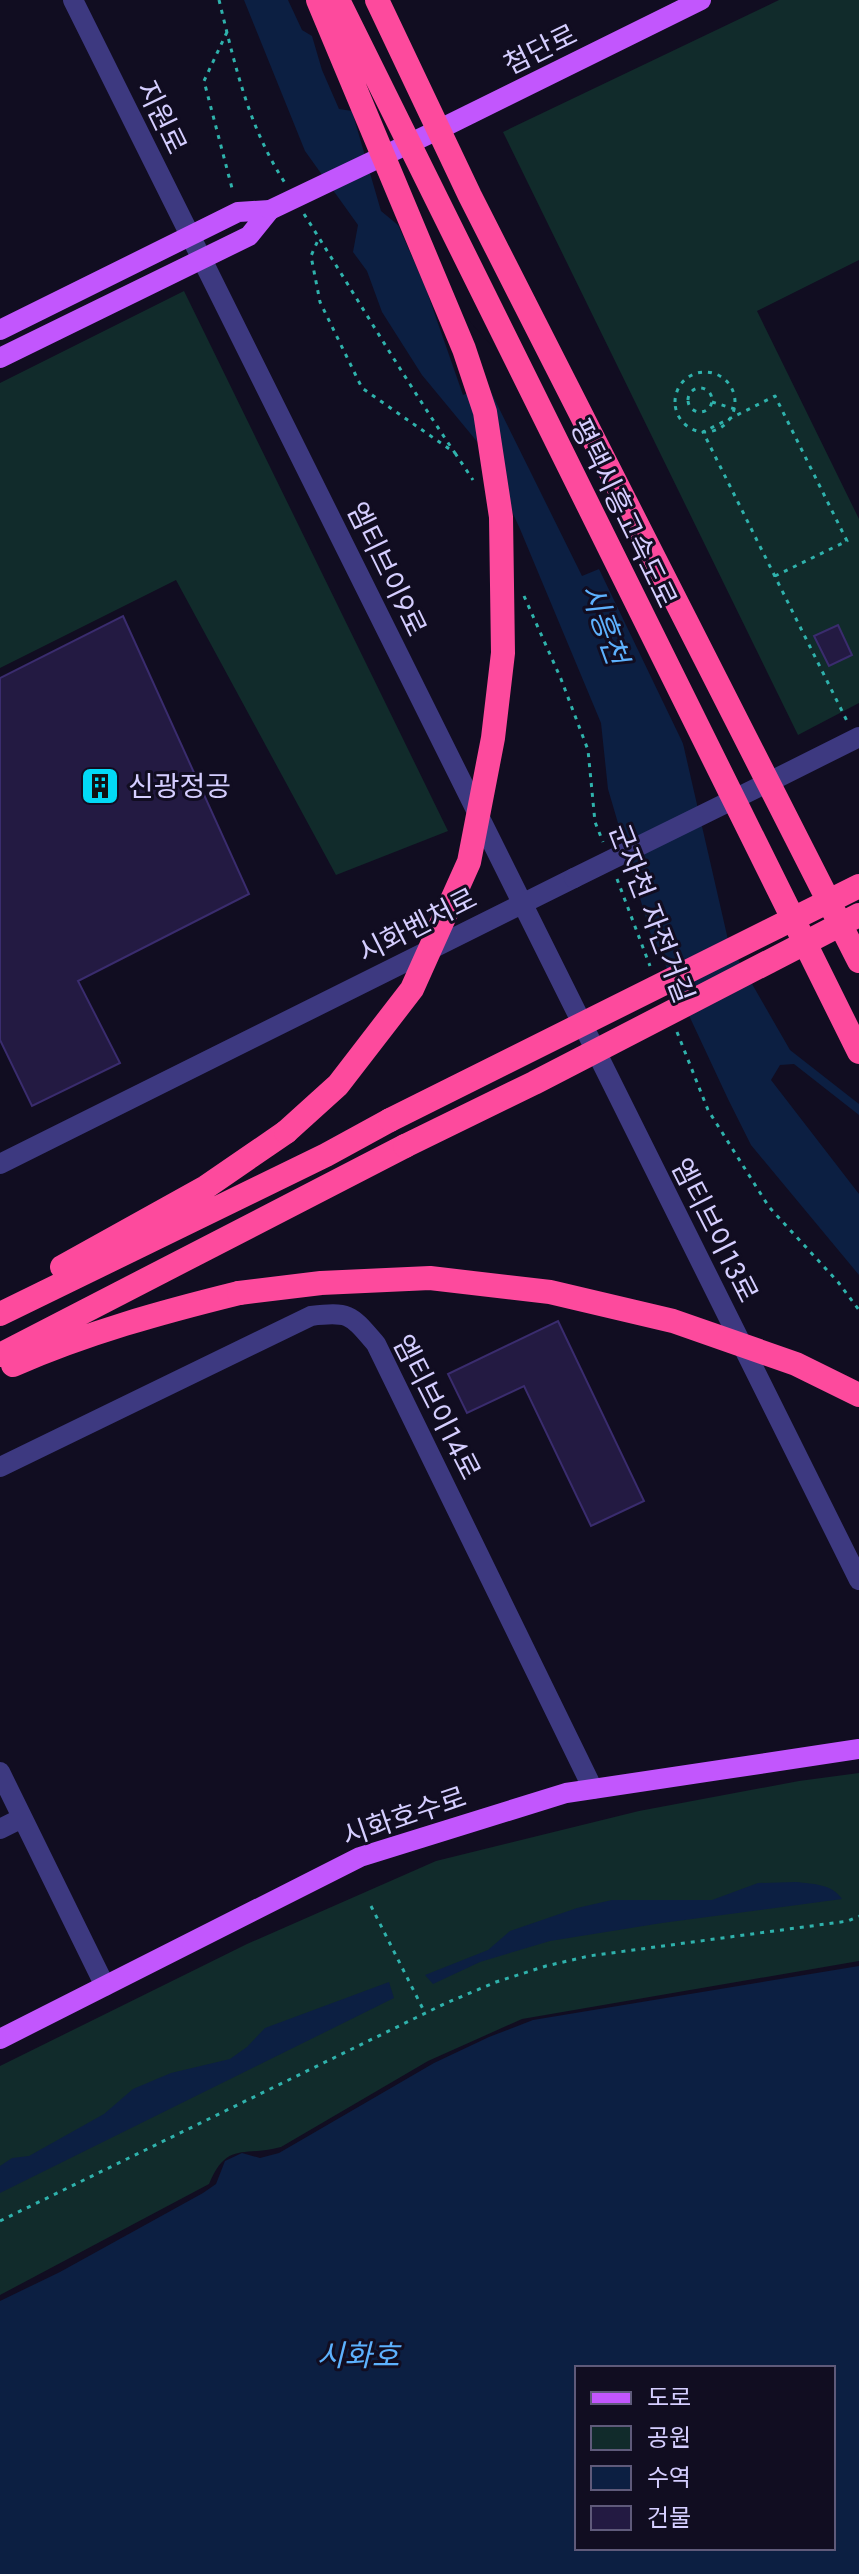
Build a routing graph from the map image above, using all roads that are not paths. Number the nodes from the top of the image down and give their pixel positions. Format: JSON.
{"nodes":[{"id":1,"x":73,"y":0,"type":"edge"},
{"id":2,"x":318,"y":0,"type":"edge"},
{"id":3,"x":338,"y":0,"type":"edge"},
{"id":4,"x":380,"y":0,"type":"edge"},
{"id":5,"x":701,"y":0,"type":"edge"},
{"id":6,"x":446,"y":126,"type":"junction"},
{"id":7,"x":270,"y":210,"type":"junction"},
{"id":8,"x":190,"y":236,"type":"junction"},
{"id":9,"x":201,"y":259,"type":"junction"},
{"id":10,"x":0,"y":330,"type":"edge"},
{"id":11,"x":0,"y":358,"type":"edge"},
{"id":12,"x":857,"y":738,"type":"edge"},
{"id":13,"x":859,"y":886,"type":"edge"},
{"id":14,"x":522,"y":904,"type":"junction"},
{"id":15,"x":852,"y":923,"type":"edge"},
{"id":16,"x":859,"y":955,"type":"edge"},
{"id":17,"x":859,"y":961,"type":"edge"},
{"id":18,"x":859,"y":1052,"type":"edge"},
{"id":19,"x":0,"y":1164,"type":"edge"},
{"id":20,"x":0,"y":1301,"type":"edge"},
{"id":21,"x":0,"y":1314,"type":"edge"},
{"id":22,"x":0,"y":1355,"type":"edge"},
{"id":23,"x":0,"y":1371,"type":"edge"},
{"id":24,"x":859,"y":1395,"type":"edge"},
{"id":25,"x":0,"y":1467,"type":"edge"},
{"id":26,"x":859,"y":1580,"type":"edge"},
{"id":27,"x":859,"y":1749,"type":"edge"},
{"id":28,"x":0,"y":1772,"type":"edge"},
{"id":29,"x":593,"y":1789,"type":"junction"},
{"id":30,"x":22,"y":1818,"type":"junction"},
{"id":31,"x":0,"y":1829,"type":"edge"},
{"id":32,"x":105,"y":1986,"type":"junction"},
{"id":33,"x":0,"y":2039,"type":"edge"}],
"edges":[{"from":1,"to":8,"type":"street","name":"지원로"},
{"from":2,"to":20,"type":"highway","bridge":true},
{"from":3,"to":18,"type":"highway","name":"평택시흥고속도로","bridge":true},
{"from":4,"to":6,"type":"street"},
{"from":4,"to":15,"type":"highway","name":"평택시흥고속도로","bridge":true},
{"from":5,"to":6,"type":"main road","name":"첨단로"},
{"from":6,"to":7,"type":"main road","name":"첨단로","bridge":true},
{"from":7,"to":8,"type":"main road"},
{"from":7,"to":9,"type":"main road"},
{"from":8,"to":9,"type":"street","name":"지원로"},
{"from":8,"to":10,"type":"main road"},
{"from":9,"to":11,"type":"main road"},
{"from":9,"to":14,"type":"street","name":"엠티브이9로"},
{"from":12,"to":14,"type":"street","name":"시화벤처로","bridge":true},
{"from":13,"to":21,"type":"highway","bridge":true},
{"from":14,"to":19,"type":"street","name":"시화벤처로"},
{"from":14,"to":26,"type":"street","name":"엠티브이13로"},
{"from":15,"to":16,"type":"highway","bridge":true},
{"from":15,"to":17,"type":"highway","name":"평택시흥고속도로","bridge":true},
{"from":15,"to":22,"type":"highway","bridge":true},
{"from":23,"to":24,"type":"highway","bridge":true},
{"from":25,"to":29,"type":"street","name":"엠티브이14로"},
{"from":27,"to":29,"type":"main road","name":"시화호수로"},
{"from":28,"to":30,"type":"street"},
{"from":29,"to":32,"type":"main road","name":"시화호수로"},
{"from":30,"to":31,"type":"street"},
{"from":30,"to":32,"type":"street"},
{"from":32,"to":33,"type":"main road","name":"시화호수로"}]}
